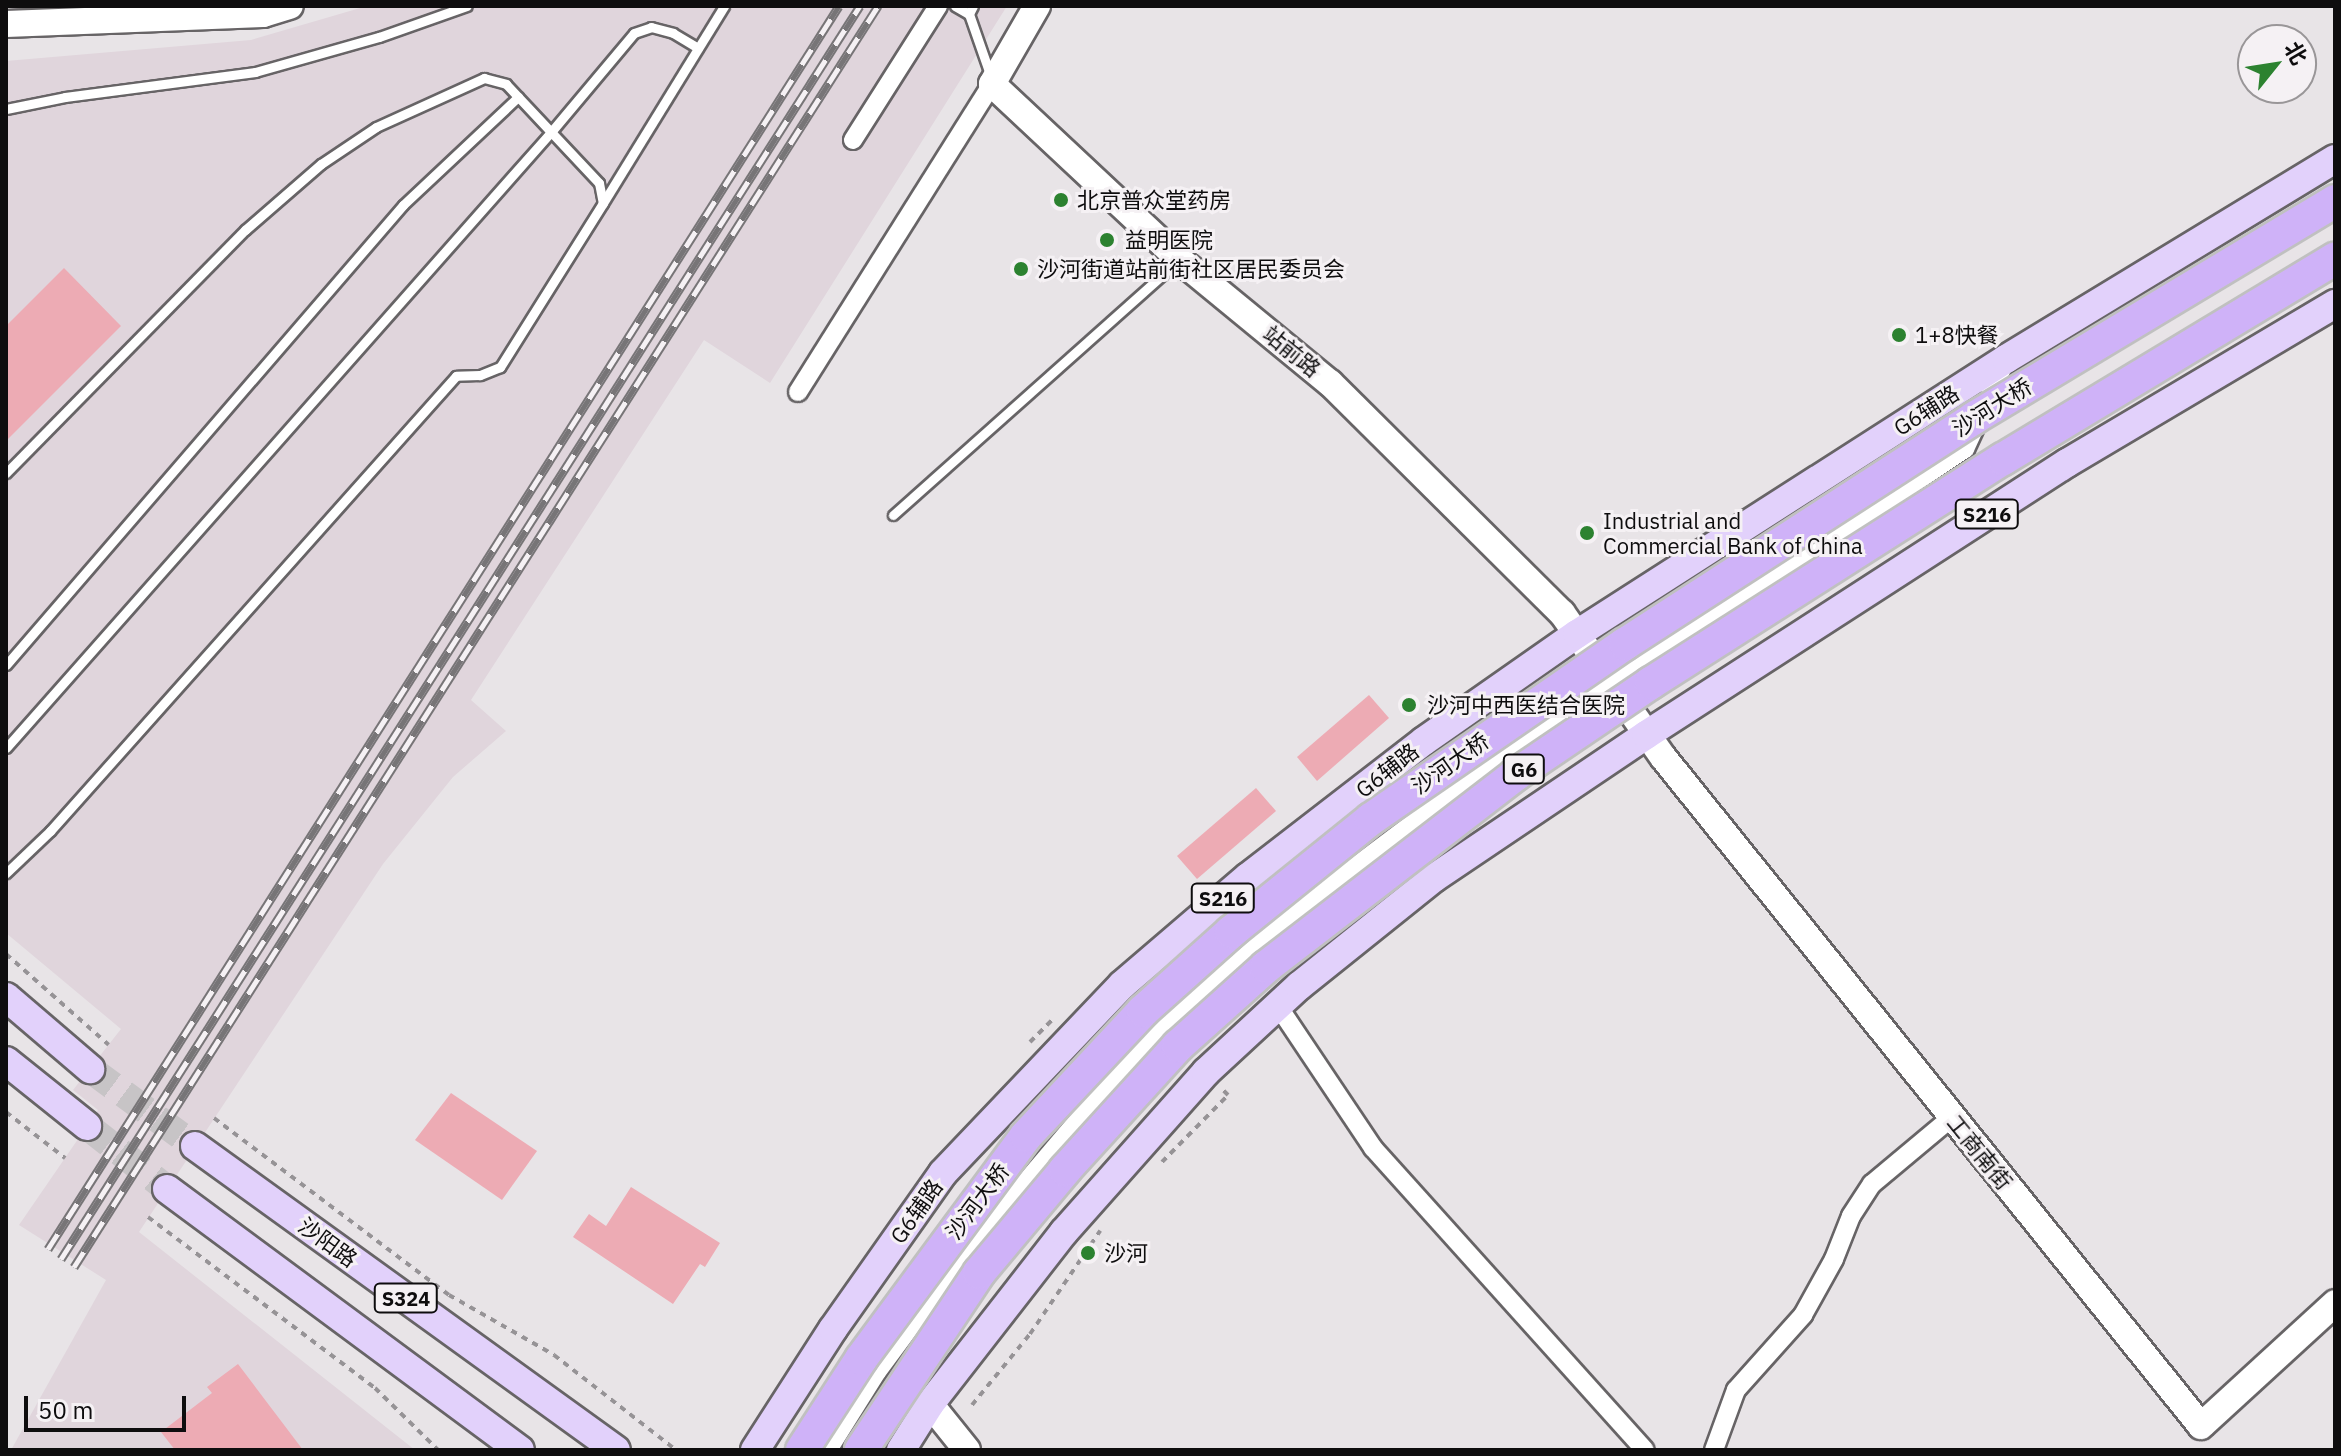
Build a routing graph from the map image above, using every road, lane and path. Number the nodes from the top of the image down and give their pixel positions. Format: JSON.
{"nodes":[{"id":1,"x":290,"y":6,"type":"edge"},
{"id":2,"x":467,"y":6,"type":"edge"},
{"id":3,"x":724,"y":6,"type":"edge"},
{"id":4,"x":938,"y":6,"type":"edge"},
{"id":5,"x":955,"y":6,"type":"edge"},
{"id":6,"x":1037,"y":6,"type":"edge"},
{"id":7,"x":971,"y":10,"type":"edge"},
{"id":8,"x":6,"y":24,"type":"edge"},
{"id":9,"x":698,"y":48,"type":"junction"},
{"id":10,"x":992,"y":84,"type":"junction"},
{"id":11,"x":518,"y":97,"type":"junction"},
{"id":12,"x":6,"y":109,"type":"edge"},
{"id":13,"x":551,"y":132,"type":"junction"},
{"id":14,"x":853,"y":140,"type":"dead end"},
{"id":15,"x":2335,"y":159,"type":"edge"},
{"id":16,"x":2335,"y":201,"type":"edge"},
{"id":17,"x":603,"y":203,"type":"junction"},
{"id":18,"x":2335,"y":259,"type":"edge"},
{"id":19,"x":1180,"y":260,"type":"junction"},
{"id":20,"x":2335,"y":304,"type":"edge"},
{"id":21,"x":2006,"y":359,"type":"junction"},
{"id":22,"x":798,"y":392,"type":"dead end"},
{"id":23,"x":6,"y":473,"type":"edge"},
{"id":24,"x":893,"y":515,"type":"dead end"},
{"id":25,"x":1577,"y":634,"type":"junction"},
{"id":26,"x":6,"y":665,"type":"edge"},
{"id":27,"x":1610,"y":682,"type":"junction"},
{"id":28,"x":1646,"y":735,"type":"junction"},
{"id":29,"x":6,"y":748,"type":"edge"},
{"id":30,"x":6,"y":873,"type":"edge"},
{"id":31,"x":6,"y":954,"type":"edge"},
{"id":32,"x":6,"y":997,"type":"edge"},
{"id":33,"x":1278,"y":1006,"type":"junction"},
{"id":34,"x":109,"y":1045,"type":"dead end"},
{"id":35,"x":6,"y":1061,"type":"edge"},
{"id":36,"x":90,"y":1069,"type":"tunnel mouth"},
{"id":37,"x":6,"y":1112,"type":"edge"},
{"id":38,"x":1952,"y":1117,"type":"junction"},
{"id":39,"x":214,"y":1118,"type":"dead end"},
{"id":40,"x":87,"y":1126,"type":"tunnel mouth"},
{"id":41,"x":195,"y":1146,"type":"tunnel mouth"},
{"id":42,"x":65,"y":1158,"type":"dead end"},
{"id":43,"x":167,"y":1189,"type":"tunnel mouth"},
{"id":44,"x":148,"y":1217,"type":"dead end"},
{"id":45,"x":2335,"y":1303,"type":"edge"},
{"id":46,"x":930,"y":1404,"type":"junction"},
{"id":47,"x":2199,"y":1438,"type":"edge"},
{"id":48,"x":438,"y":1450,"type":"edge"},
{"id":49,"x":520,"y":1450,"type":"edge"},
{"id":50,"x":616,"y":1450,"type":"edge"},
{"id":51,"x":676,"y":1450,"type":"edge"},
{"id":52,"x":755,"y":1450,"type":"edge"},
{"id":53,"x":802,"y":1450,"type":"edge"},
{"id":54,"x":828,"y":1450,"type":"edge"},
{"id":55,"x":861,"y":1450,"type":"edge"},
{"id":56,"x":901,"y":1450,"type":"edge"},
{"id":57,"x":967,"y":1450,"type":"edge"},
{"id":58,"x":1645,"y":1450,"type":"edge"},
{"id":59,"x":1714,"y":1450,"type":"edge"}],
"edges":[{"from":1,"to":8,"type":"street"},
{"from":2,"to":12,"type":"lane"},
{"from":3,"to":9,"type":"lane"},
{"from":4,"to":14,"type":"street"},
{"from":5,"to":7,"type":"lane"},
{"from":6,"to":10,"type":"street"},
{"from":7,"to":10,"type":"lane"},
{"from":9,"to":13,"type":"lane"},
{"from":9,"to":17,"type":"lane"},
{"from":10,"to":19,"type":"street","name":"站前路"},
{"from":10,"to":22,"type":"street"},
{"from":11,"to":13,"type":"lane"},
{"from":11,"to":23,"type":"lane"},
{"from":11,"to":26,"type":"lane"},
{"from":13,"to":17,"type":"lane"},
{"from":13,"to":29,"type":"lane"},
{"from":15,"to":21,"type":"main road","name":"G6辅路","number":"S216"},
{"from":16,"to":53,"type":"highway","name":"沙河大桥","number":"G6","bridge":true},
{"from":17,"to":30,"type":"lane"},
{"from":18,"to":55,"type":"highway","name":"沙河大桥","number":"G6","bridge":true},
{"from":19,"to":24,"type":"lane"},
{"from":19,"to":25,"type":"street","name":"站前路"},
{"from":20,"to":28,"type":"main road","number":"S216"},
{"from":21,"to":25,"type":"main road","name":"G6辅路","number":"S216"},
{"from":21,"to":27,"type":"street"},
{"from":25,"to":27,"type":"street","name":"站前路"},
{"from":25,"to":52,"type":"main road","name":"G6辅路","number":"S216"},
{"from":27,"to":28,"type":"street","name":"工商南街"},
{"from":27,"to":54,"type":"street"},
{"from":28,"to":33,"type":"main road","number":"S216"},
{"from":28,"to":38,"type":"street","name":"工商南街"},
{"from":31,"to":34,"type":"path"},
{"from":32,"to":36,"type":"main road"},
{"from":33,"to":46,"type":"main road","number":"S216"},
{"from":33,"to":58,"type":"street"},
{"from":35,"to":40,"type":"main road"},
{"from":37,"to":42,"type":"path"},
{"from":38,"to":47,"type":"street","name":"工商南街"},
{"from":38,"to":59,"type":"street"},
{"from":39,"to":51,"type":"path"},
{"from":41,"to":50,"type":"main road","name":"沙阳路","number":"S324"},
{"from":43,"to":49,"type":"main road","number":"S324"},
{"from":44,"to":48,"type":"path"},
{"from":45,"to":47,"type":"street","name":"工商南街"},
{"from":46,"to":56,"type":"main road","number":"S216"},
{"from":46,"to":57,"type":"street"}]}
